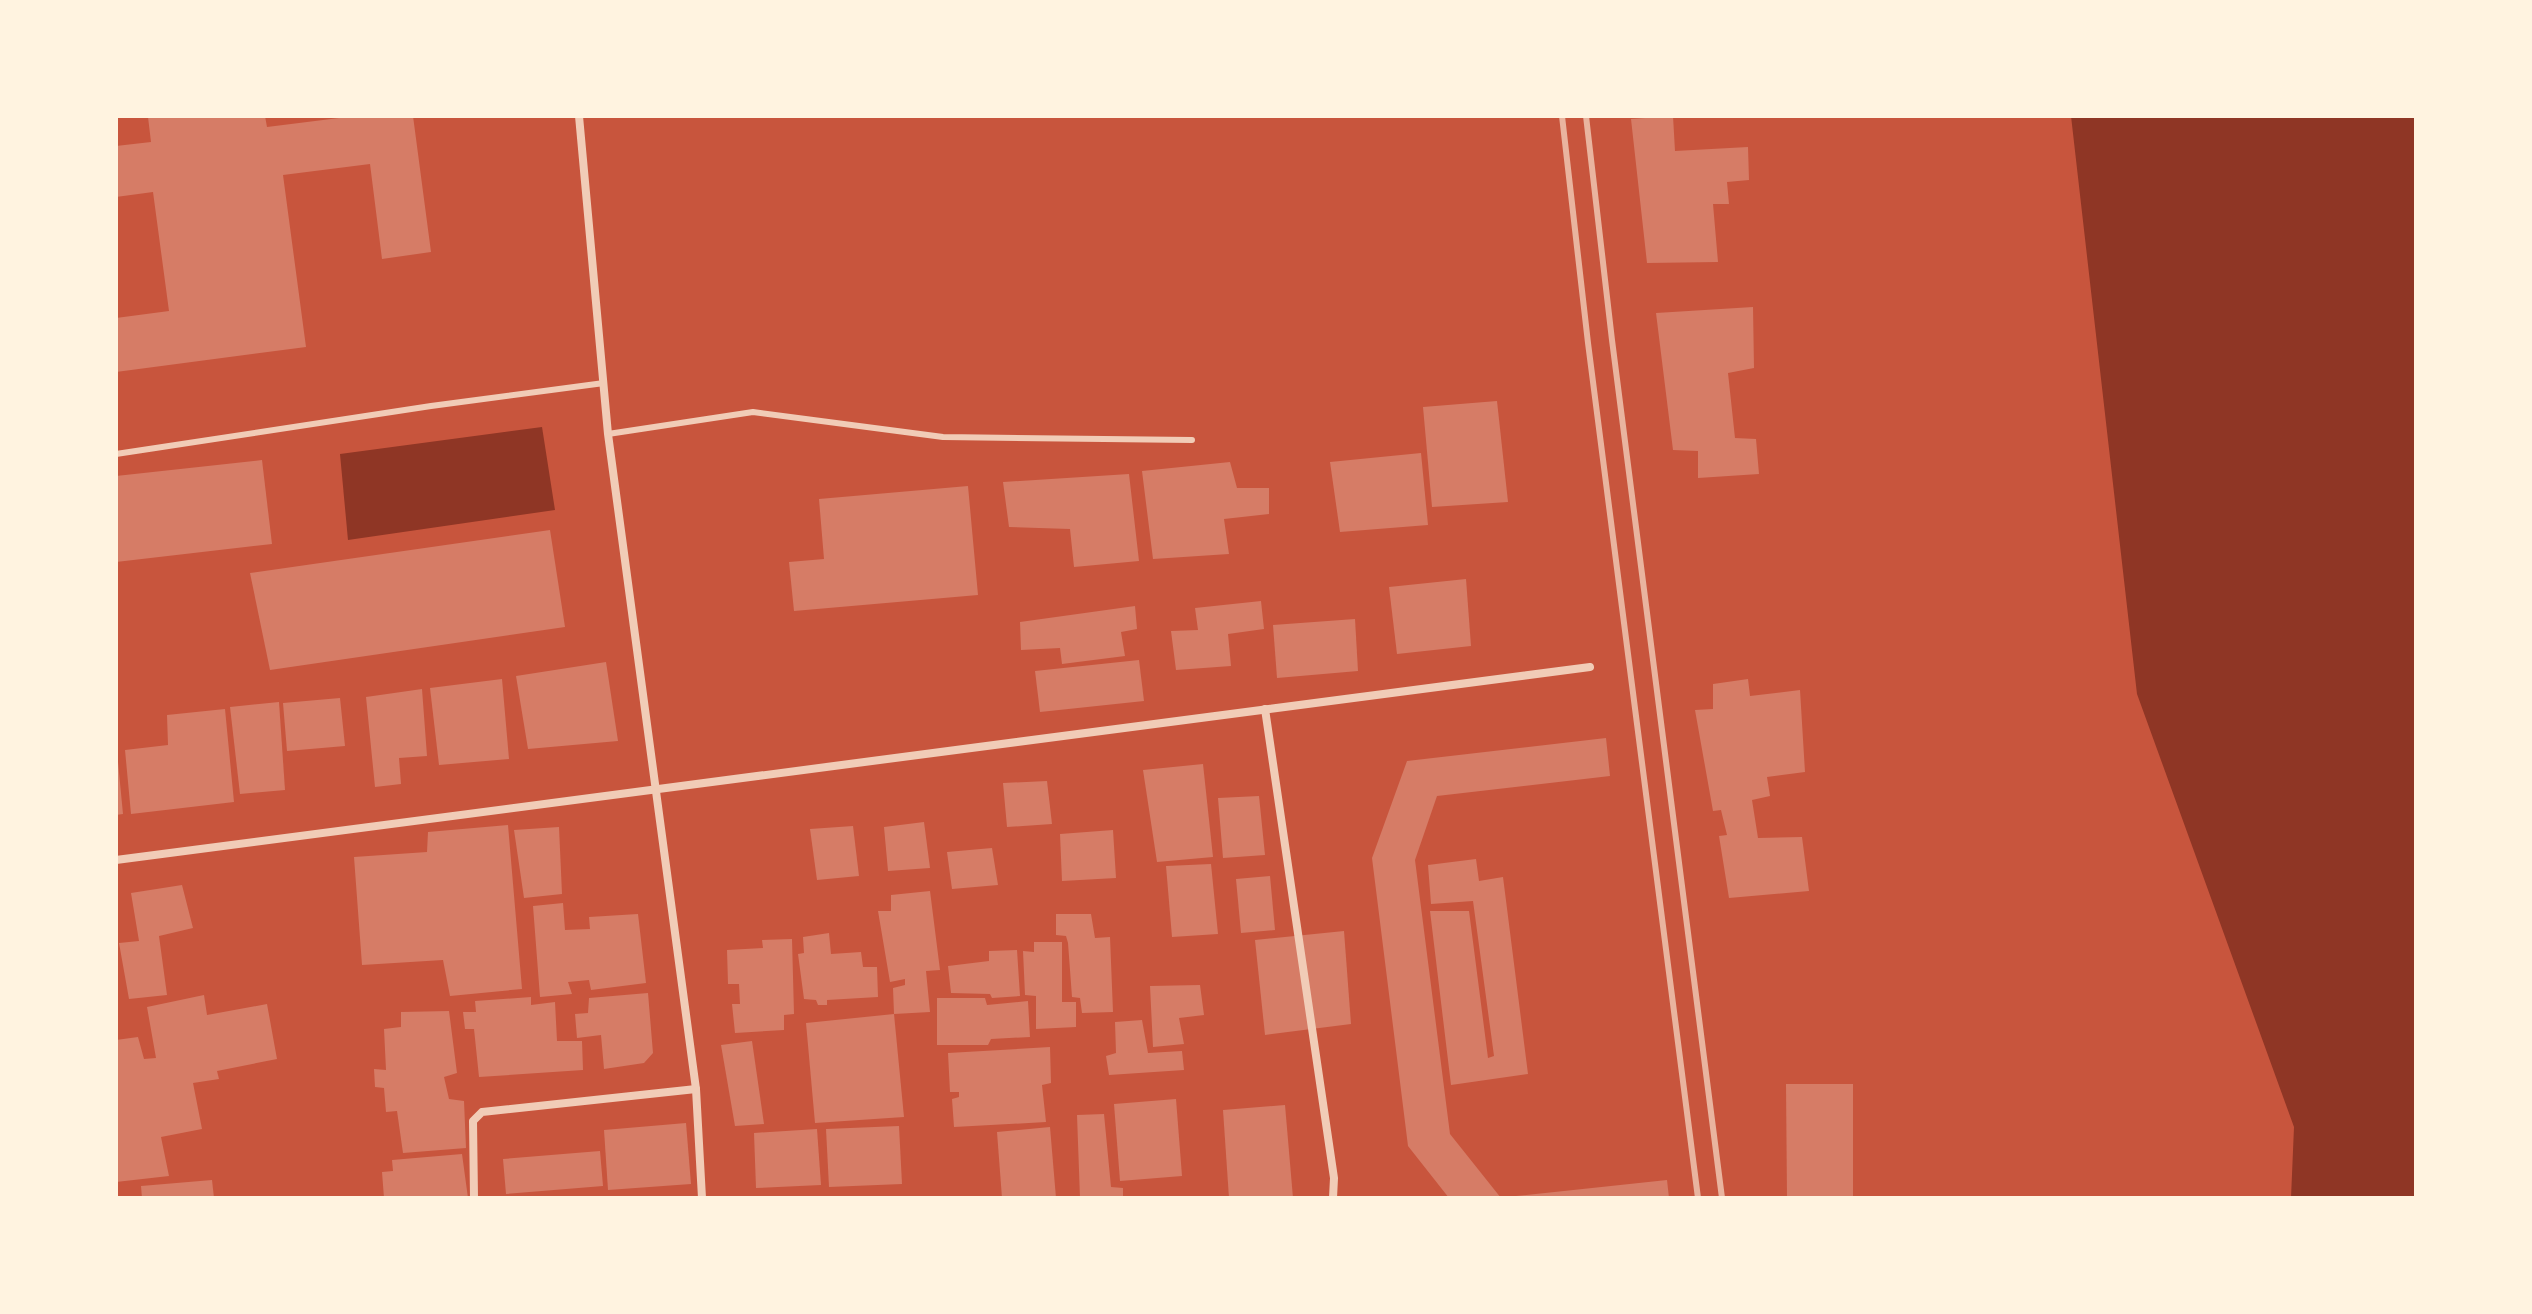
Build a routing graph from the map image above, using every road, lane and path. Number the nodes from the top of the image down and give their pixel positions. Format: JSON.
{"nodes":[{"id":1,"x":579,"y":116,"type":"edge"},
{"id":2,"x":604,"y":383,"type":"junction"},
{"id":3,"x":608,"y":434,"type":"junction"},
{"id":4,"x":1192,"y":440,"type":"dead end"},
{"id":5,"x":116,"y":454,"type":"edge"},
{"id":6,"x":1590,"y":667,"type":"dead end"},
{"id":7,"x":1265,"y":709,"type":"junction"},
{"id":8,"x":656,"y":789,"type":"junction"},
{"id":9,"x":116,"y":860,"type":"edge"},
{"id":10,"x":696,"y":1089,"type":"junction"},
{"id":11,"x":474,"y":1198,"type":"edge"},
{"id":12,"x":702,"y":1198,"type":"edge"},
{"id":13,"x":1333,"y":1198,"type":"edge"}],
"edges":[{"from":1,"to":2,"type":"street"},
{"from":2,"to":3,"type":"street"},
{"from":2,"to":5,"type":"lane"},
{"from":3,"to":4,"type":"lane"},
{"from":3,"to":8,"type":"street"},
{"from":6,"to":7,"type":"street"},
{"from":7,"to":8,"type":"street"},
{"from":7,"to":13,"type":"street"},
{"from":8,"to":9,"type":"street"},
{"from":8,"to":10,"type":"street"},
{"from":10,"to":11,"type":"street"},
{"from":10,"to":12,"type":"street"}]}
